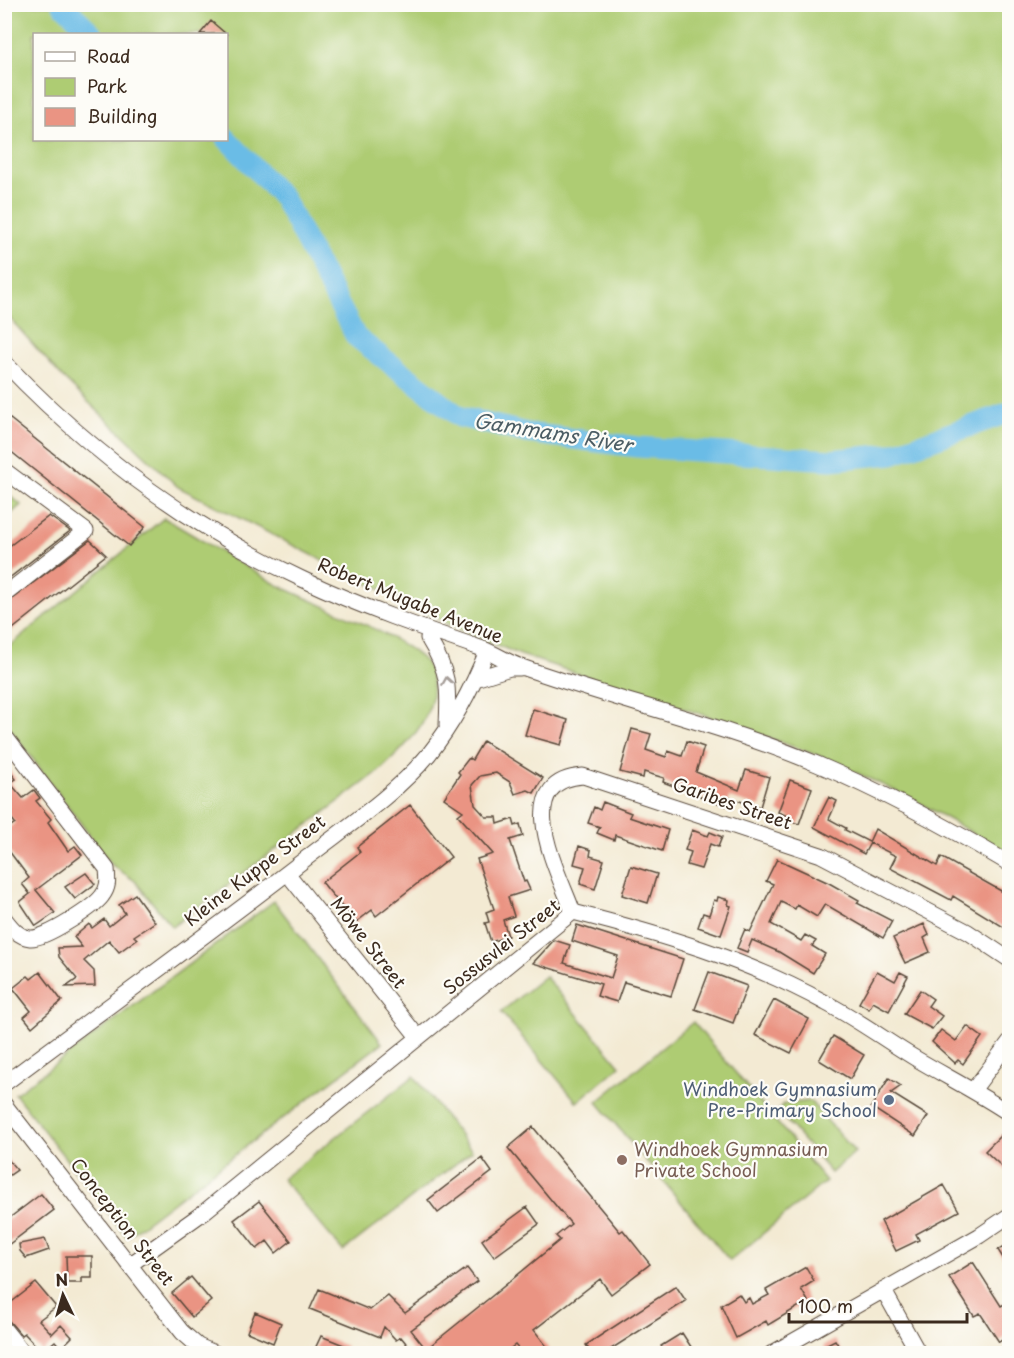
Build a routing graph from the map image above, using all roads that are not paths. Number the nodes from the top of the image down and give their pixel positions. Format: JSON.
{"nodes":[{"id":1,"x":4,"y":362,"type":"edge"},
{"id":2,"x":4,"y":372,"type":"edge"},
{"id":3,"x":4,"y":470,"type":"edge"},
{"id":4,"x":4,"y":595,"type":"edge"},
{"id":5,"x":428,"y":639,"type":"junction"},
{"id":6,"x":485,"y":656,"type":"junction"},
{"id":7,"x":518,"y":666,"type":"junction"},
{"id":8,"x":475,"y":679,"type":"junction"},
{"id":9,"x":447,"y":728,"type":"junction"},
{"id":10,"x":4,"y":735,"type":"edge"},
{"id":11,"x":1010,"y":864,"type":"edge"},
{"id":12,"x":287,"y":873,"type":"junction"},
{"id":13,"x":573,"y":912,"type":"junction"},
{"id":14,"x":4,"y":918,"type":"edge"},
{"id":15,"x":1010,"y":960,"type":"edge"},
{"id":16,"x":418,"y":1037,"type":"junction"},
{"id":17,"x":1010,"y":1041,"type":"edge"},
{"id":18,"x":4,"y":1084,"type":"edge"},
{"id":19,"x":974,"y":1089,"type":"junction"},
{"id":20,"x":4,"y":1104,"type":"edge"},
{"id":21,"x":1010,"y":1114,"type":"edge"},
{"id":22,"x":1010,"y":1215,"type":"edge"},
{"id":23,"x":131,"y":1264,"type":"junction"},
{"id":24,"x":884,"y":1291,"type":"junction"},
{"id":25,"x":4,"y":1329,"type":"edge"},
{"id":26,"x":24,"y":1353,"type":"edge"},
{"id":27,"x":217,"y":1353,"type":"edge"},
{"id":28,"x":771,"y":1353,"type":"edge"},
{"id":29,"x":919,"y":1353,"type":"edge"}],
"edges":[{"from":1,"to":6,"type":"street","name":"Robert Mugabe Avenue"},
{"from":2,"to":5,"type":"street","name":"Robert Mugabe Avenue"},
{"from":3,"to":4,"type":"street"},
{"from":5,"to":6,"type":"street","name":"Robert Mugabe Avenue"},
{"from":9,"to":5,"type":"street","one_way":true},
{"from":6,"to":7,"type":"street","name":"Robert Mugabe Avenue"},
{"from":6,"to":8,"type":"street","name":"Kleine Kuppe Street"},
{"from":7,"to":8,"type":"street"},
{"from":7,"to":11,"type":"street","name":"Robert Mugabe Avenue"},
{"from":8,"to":9,"type":"street","name":"Kleine Kuppe Street"},
{"from":9,"to":12,"type":"street","name":"Kleine Kuppe Street"},
{"from":10,"to":14,"type":"street"},
{"from":12,"to":16,"type":"street","name":"Möwe Street"},
{"from":12,"to":18,"type":"street","name":"Kleine Kuppe Street"},
{"from":13,"to":15,"type":"street","name":"Garibes Street"},
{"from":13,"to":16,"type":"street","name":"Sossusvlei Street"},
{"from":13,"to":19,"type":"street","name":"Sossusvlei Street"},
{"from":16,"to":23,"type":"street","name":"Sossusvlei Street"},
{"from":17,"to":19,"type":"street"},
{"from":19,"to":21,"type":"street","name":"Sossusvlei Street"},
{"from":20,"to":23,"type":"street","name":"Conception Street"},
{"from":22,"to":24,"type":"street"},
{"from":23,"to":27,"type":"street","name":"Conception Street"},
{"from":24,"to":28,"type":"street"},
{"from":24,"to":29,"type":"street"},
{"from":25,"to":26,"type":"street"}]}
